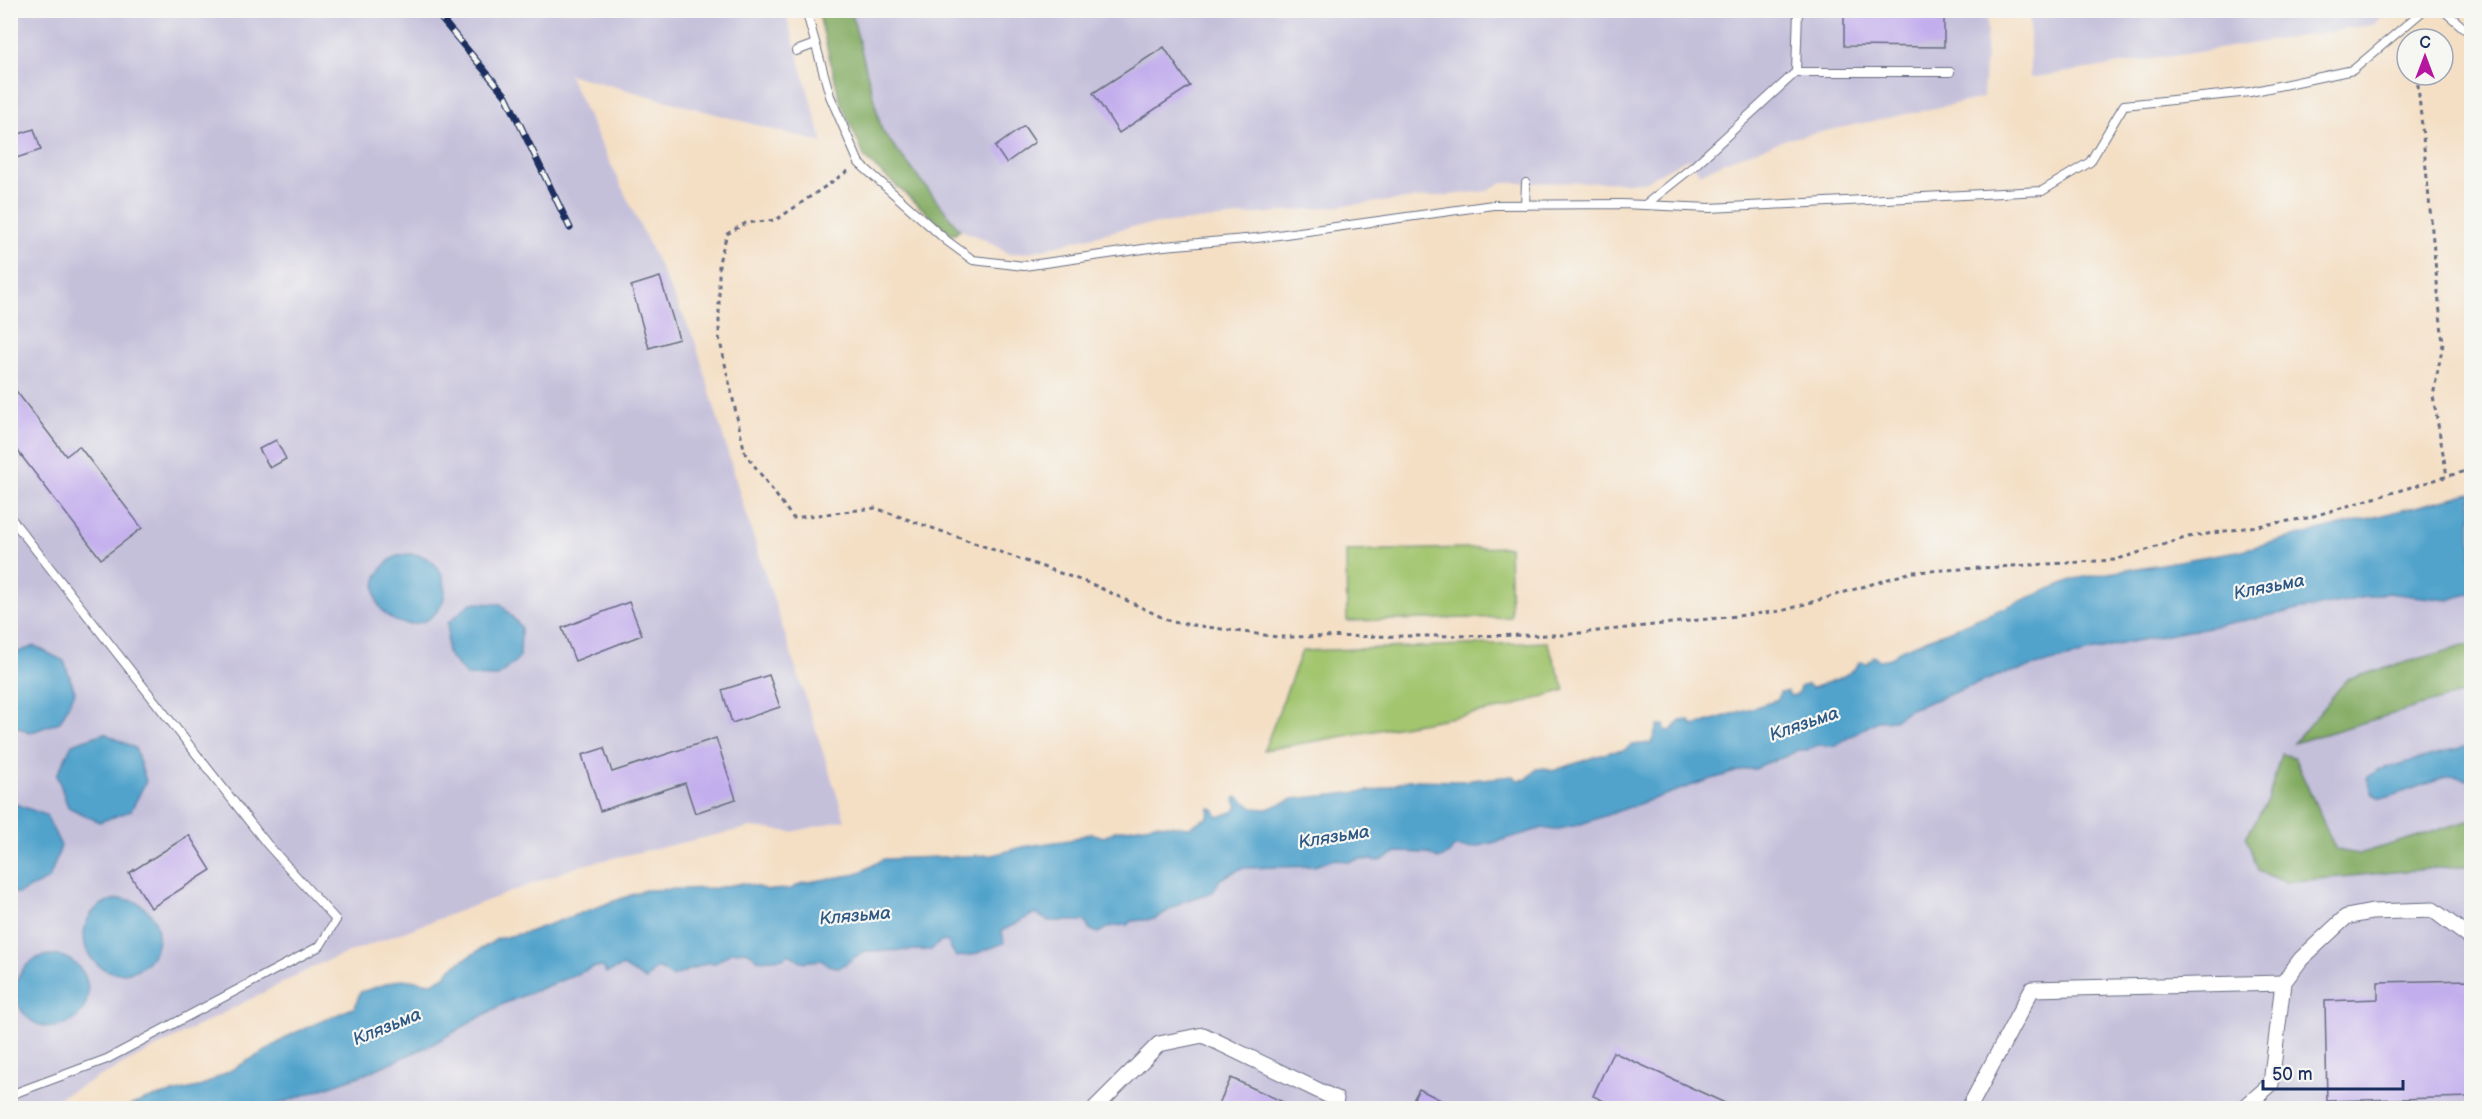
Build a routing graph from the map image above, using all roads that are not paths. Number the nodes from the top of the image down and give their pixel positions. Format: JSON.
{"nodes":[{"id":1,"x":806,"y":10,"type":"edge"},
{"id":2,"x":1798,"y":10,"type":"edge"},
{"id":3,"x":2424,"y":10,"type":"edge"},
{"id":4,"x":2443,"y":10,"type":"edge"},
{"id":5,"x":2472,"y":35,"type":"edge"},
{"id":6,"x":815,"y":44,"type":"junction"},
{"id":7,"x":796,"y":51,"type":"dead end"},
{"id":8,"x":1796,"y":72,"type":"junction"},
{"id":9,"x":1950,"y":72,"type":"dead end"},
{"id":10,"x":2472,"y":100,"type":"edge"},
{"id":11,"x":2472,"y":106,"type":"edge"},
{"id":12,"x":1526,"y":183,"type":"dead end"},
{"id":13,"x":1525,"y":205,"type":"junction"},
{"id":14,"x":1645,"y":205,"type":"junction"},
{"id":15,"x":10,"y":516,"type":"edge"},
{"id":16,"x":2472,"y":939,"type":"edge"},
{"id":17,"x":2283,"y":983,"type":"junction"},
{"id":18,"x":10,"y":1095,"type":"edge"},
{"id":19,"x":1336,"y":1099,"type":"dead end"},
{"id":20,"x":1095,"y":1108,"type":"edge"},
{"id":21,"x":1969,"y":1108,"type":"edge"},
{"id":22,"x":2244,"y":1108,"type":"edge"}],
"edges":[{"from":1,"to":6,"type":"lane"},
{"from":2,"to":8,"type":"lane"},
{"from":3,"to":14,"type":"lane"},
{"from":4,"to":5,"type":"lane"},
{"from":6,"to":7,"type":"lane"},
{"from":6,"to":13,"type":"lane"},
{"from":8,"to":9,"type":"lane"},
{"from":8,"to":14,"type":"lane"},
{"from":10,"to":11,"type":"lane"},
{"from":12,"to":13,"type":"lane"},
{"from":13,"to":14,"type":"lane"},
{"from":15,"to":18,"type":"lane"},
{"from":16,"to":17,"type":"street"},
{"from":17,"to":21,"type":"street"},
{"from":17,"to":22,"type":"street"},
{"from":19,"to":20,"type":"street"}]}
